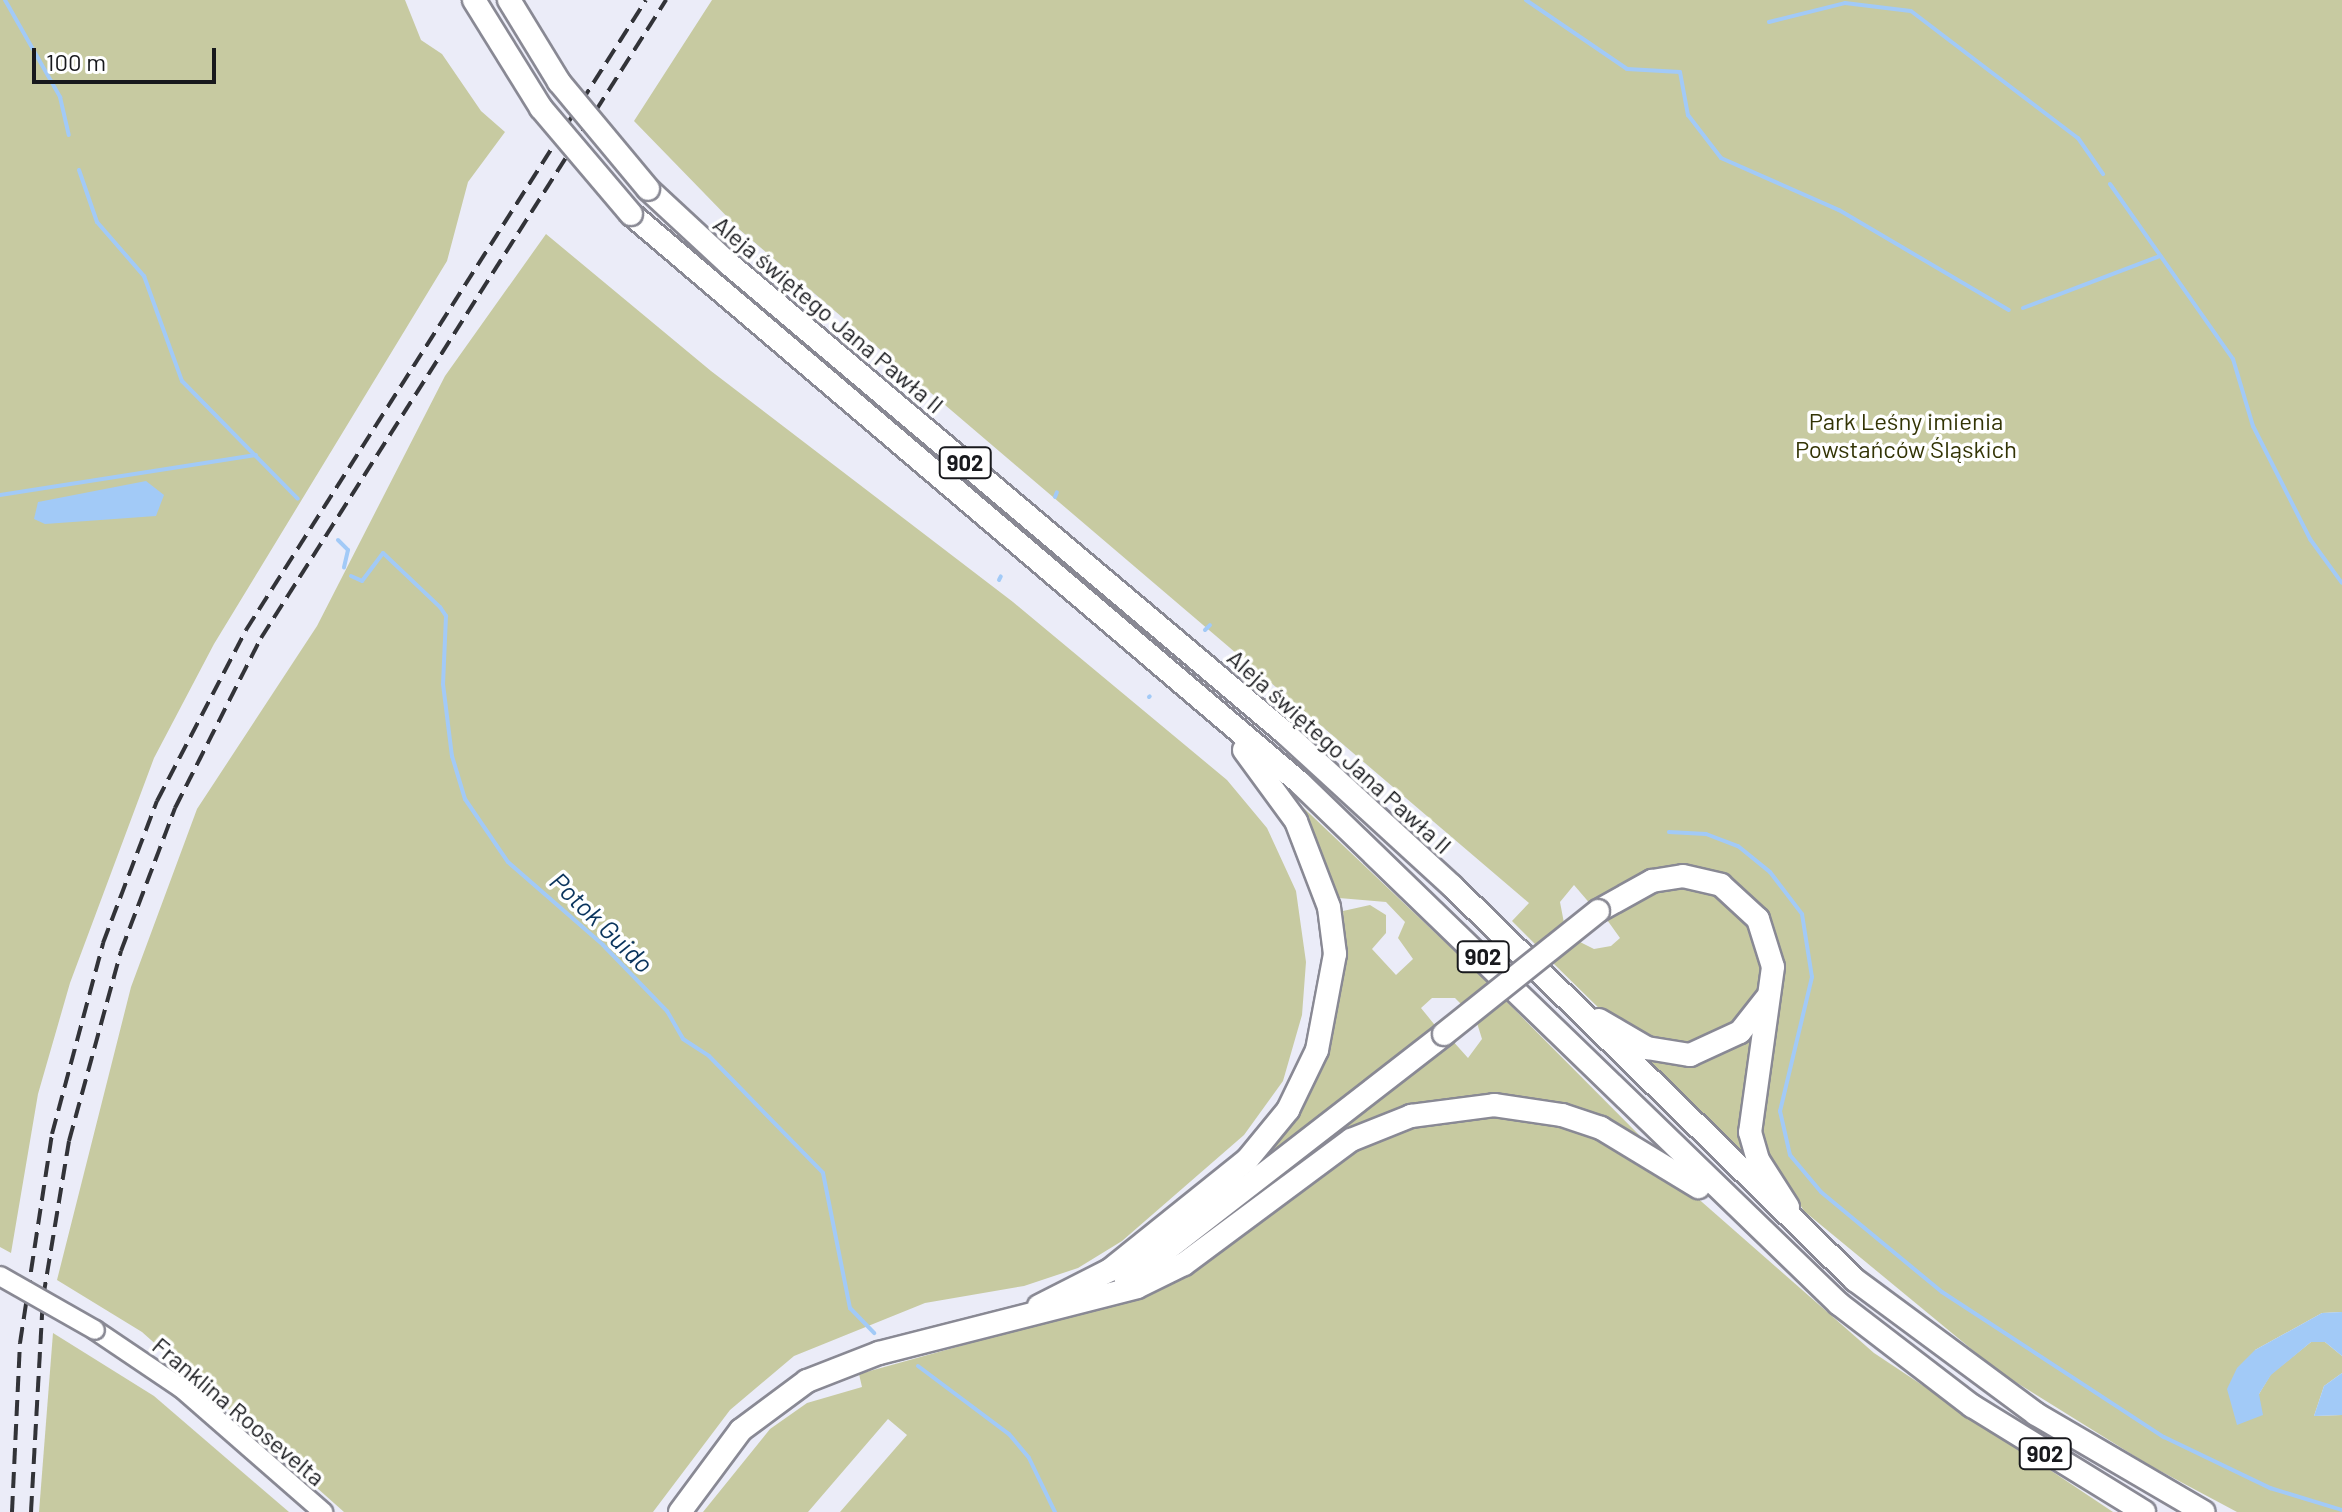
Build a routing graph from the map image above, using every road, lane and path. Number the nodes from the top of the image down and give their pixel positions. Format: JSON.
{"nodes":[{"id":1,"x":474,"y":0,"type":"edge"},
{"id":2,"x":509,"y":0,"type":"edge"},
{"id":3,"x":1193,"y":692,"type":"junction"},
{"id":4,"x":1545,"y":979,"type":"junction"},
{"id":5,"x":1769,"y":994,"type":"junction"},
{"id":6,"x":1742,"y":1216,"type":"junction"},
{"id":7,"x":1812,"y":1243,"type":"junction"},
{"id":8,"x":0,"y":1276,"type":"edge"},
{"id":9,"x":1094,"y":1300,"type":"junction"},
{"id":10,"x":1005,"y":1322,"type":"junction"},
{"id":11,"x":323,"y":1512,"type":"edge"},
{"id":12,"x":680,"y":1512,"type":"edge"},
{"id":13,"x":2144,"y":1512,"type":"edge"},
{"id":14,"x":2204,"y":1512,"type":"edge"}],
"edges":[{"from":1,"to":3,"type":"main road","number":"902","bridge":true},
{"from":2,"to":4,"type":"main road","name":"Aleja świętego Jana Pawła II","number":"902","bridge":true},
{"from":3,"to":6,"type":"main road","number":"902"},
{"from":3,"to":10,"type":"main road"},
{"from":4,"to":5,"type":"main road"},
{"from":4,"to":7,"type":"main road","name":"Aleja świętego Jana Pawła II","number":"902"},
{"from":5,"to":7,"type":"main road"},
{"from":5,"to":9,"type":"main road","bridge":true},
{"from":6,"to":9,"type":"main road"},
{"from":6,"to":13,"type":"main road","number":"902"},
{"from":7,"to":14,"type":"main road","name":"Aleja świętego Jana Pawła II","number":"902"},
{"from":8,"to":11,"type":"street","name":"Franklina Roosevelta","bridge":true},
{"from":9,"to":10,"type":"main road"},
{"from":10,"to":12,"type":"main road"}]}
